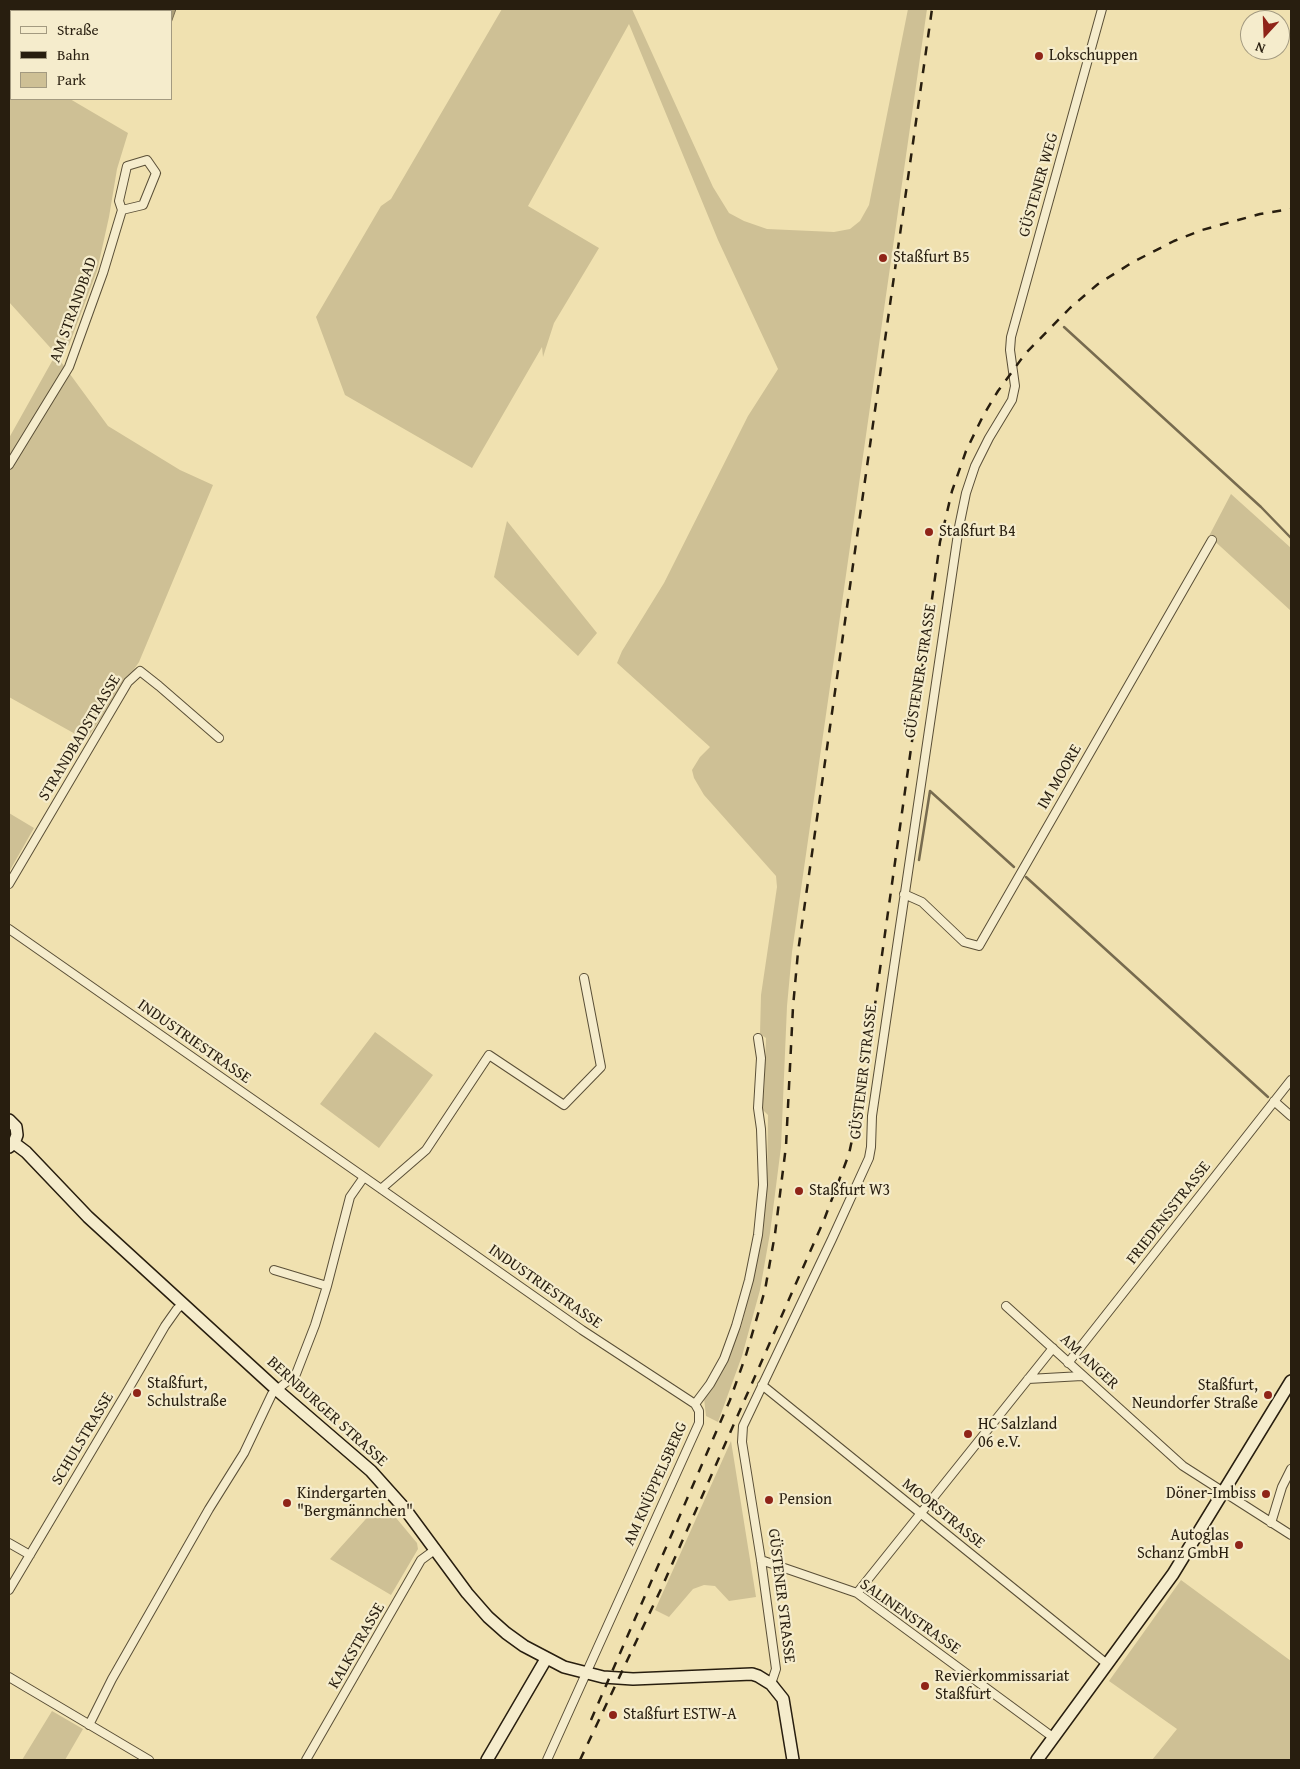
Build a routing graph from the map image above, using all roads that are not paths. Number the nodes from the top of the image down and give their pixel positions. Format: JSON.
{"nodes":[{"id":1,"x":1102,"y":9,"type":"edge"},
{"id":2,"x":122,"y":210,"type":"junction"},
{"id":3,"x":1014,"y":369,"type":"joint"},
{"id":4,"x":9,"y":465,"type":"edge"},
{"id":5,"x":1212,"y":540,"type":"dead end"},
{"id":6,"x":219,"y":738,"type":"dead end"},
{"id":7,"x":9,"y":884,"type":"edge"},
{"id":8,"x":904,"y":894,"type":"junction"},
{"id":9,"x":9,"y":929,"type":"edge"},
{"id":10,"x":584,"y":978,"type":"dead end"},
{"id":11,"x":758,"y":1038,"type":"dead end"},
{"id":12,"x":1291,"y":1080,"type":"edge"},
{"id":13,"x":1274,"y":1101,"type":"junction"},
{"id":14,"x":1291,"y":1116,"type":"edge"},
{"id":15,"x":9,"y":1120,"type":"edge"},
{"id":16,"x":11,"y":1145,"type":"edge"},
{"id":17,"x":364,"y":1177,"type":"junction"},
{"id":18,"x":381,"y":1188,"type":"junction"},
{"id":19,"x":274,"y":1270,"type":"dead end"},
{"id":20,"x":327,"y":1286,"type":"junction"},
{"id":21,"x":184,"y":1304,"type":"junction"},
{"id":22,"x":1006,"y":1306,"type":"dead end"},
{"id":23,"x":1053,"y":1348,"type":"junction"},
{"id":24,"x":1068,"y":1363,"type":"junction"},
{"id":25,"x":1082,"y":1376,"type":"junction"},
{"id":26,"x":1028,"y":1379,"type":"junction"},
{"id":27,"x":1291,"y":1381,"type":"edge"},
{"id":28,"x":762,"y":1385,"type":"junction"},
{"id":29,"x":277,"y":1390,"type":"junction"},
{"id":30,"x":696,"y":1404,"type":"junction"},
{"id":31,"x":1291,"y":1469,"type":"edge"},
{"id":32,"x":1224,"y":1493,"type":"junction"},
{"id":33,"x":920,"y":1513,"type":"junction"},
{"id":34,"x":1271,"y":1523,"type":"junction"},
{"id":35,"x":1291,"y":1535,"type":"edge"},
{"id":36,"x":9,"y":1543,"type":"edge"},
{"id":37,"x":436,"y":1549,"type":"junction"},
{"id":38,"x":30,"y":1555,"type":"junction"},
{"id":39,"x":761,"y":1560,"type":"junction"},
{"id":40,"x":9,"y":1590,"type":"edge"},
{"id":41,"x":856,"y":1593,"type":"junction"},
{"id":42,"x":546,"y":1658,"type":"junction"},
{"id":43,"x":1107,"y":1664,"type":"junction"},
{"id":44,"x":587,"y":1674,"type":"junction"},
{"id":45,"x":9,"y":1677,"type":"edge"},
{"id":46,"x":771,"y":1684,"type":"junction"},
{"id":47,"x":89,"y":1725,"type":"junction"},
{"id":48,"x":1054,"y":1738,"type":"junction"},
{"id":49,"x":148,"y":1760,"type":"edge"},
{"id":50,"x":306,"y":1760,"type":"edge"},
{"id":51,"x":487,"y":1760,"type":"edge"},
{"id":52,"x":546,"y":1760,"type":"edge"},
{"id":53,"x":793,"y":1760,"type":"edge"},
{"id":54,"x":1037,"y":1760,"type":"edge"}],
"edges":[{"from":1,"to":3,"type":"street","name":"GÜSTENER WEG"},
{"from":2,"to":2,"type":"street","name":"AM STRANDBAD"},
{"from":2,"to":4,"type":"street","name":"AM STRANDBAD"},
{"from":3,"to":8,"type":"street","name":"GÜSTENER STRASSE"},
{"from":5,"to":8,"type":"street","name":"IM MOORE"},
{"from":6,"to":7,"type":"street","name":"STRANDBADSTRASSE"},
{"from":8,"to":28,"type":"street","name":"GÜSTENER STRASSE"},
{"from":9,"to":17,"type":"street","name":"INDUSTRIESTRASSE"},
{"from":10,"to":18,"type":"street"},
{"from":11,"to":30,"type":"street","name":"AM KNÜPPELSBERG"},
{"from":12,"to":13,"type":"street","name":"FRIEDENSSTRASSE"},
{"from":13,"to":14,"type":"street"},
{"from":13,"to":24,"type":"street","name":"FRIEDENSSTRASSE"},
{"from":15,"to":16,"type":"main road"},
{"from":16,"to":21,"type":"main road","name":"BERNBURGER STRASSE"},
{"from":17,"to":18,"type":"street","name":"INDUSTRIESTRASSE"},
{"from":17,"to":20,"type":"street"},
{"from":18,"to":30,"type":"street","name":"INDUSTRIESTRASSE"},
{"from":19,"to":20,"type":"street"},
{"from":20,"to":29,"type":"street"},
{"from":21,"to":29,"type":"main road","name":"BERNBURGER STRASSE"},
{"from":21,"to":38,"type":"street","name":"SCHULSTRASSE"},
{"from":22,"to":23,"type":"street","name":"AM ANGER"},
{"from":23,"to":24,"type":"street","name":"AM ANGER"},
{"from":23,"to":26,"type":"street"},
{"from":24,"to":25,"type":"street","name":"AM ANGER"},
{"from":25,"to":26,"type":"street"},
{"from":25,"to":32,"type":"street","name":"AM ANGER"},
{"from":26,"to":33,"type":"street"},
{"from":27,"to":32,"type":"main road"},
{"from":28,"to":33,"type":"street","name":"MOORSTRASSE"},
{"from":28,"to":39,"type":"street","name":"GÜSTENER STRASSE"},
{"from":29,"to":37,"type":"main road","name":"BERNBURGER STRASSE"},
{"from":29,"to":47,"type":"street"},
{"from":30,"to":44,"type":"street","name":"AM KNÜPPELSBERG"},
{"from":31,"to":34,"type":"street"},
{"from":32,"to":34,"type":"street","name":"AM ANGER"},
{"from":32,"to":43,"type":"main road"},
{"from":33,"to":41,"type":"street"},
{"from":33,"to":43,"type":"street","name":"MOORSTRASSE"},
{"from":34,"to":35,"type":"street","name":"AM ANGER"},
{"from":36,"to":38,"type":"street"},
{"from":37,"to":42,"type":"main road","name":"BERNBURGER STRASSE"},
{"from":37,"to":50,"type":"street","name":"KALKSTRASSE"},
{"from":38,"to":40,"type":"street","name":"SCHULSTRASSE"},
{"from":39,"to":41,"type":"street","name":"SALINENSTRASSE"},
{"from":39,"to":46,"type":"street","name":"GÜSTENER STRASSE"},
{"from":41,"to":48,"type":"street","name":"SALINENSTRASSE"},
{"from":42,"to":44,"type":"main road","name":"BERNBURGER STRASSE"},
{"from":42,"to":51,"type":"main road"},
{"from":43,"to":48,"type":"main road"},
{"from":44,"to":46,"type":"main road","name":"BERNBURGER STRASSE"},
{"from":44,"to":52,"type":"street","name":"AM KNÜPPELSBERG"},
{"from":45,"to":47,"type":"street"},
{"from":46,"to":53,"type":"main road","name":"GÜSTENER STRASSE"},
{"from":47,"to":49,"type":"street"},
{"from":48,"to":54,"type":"main road"}]}
